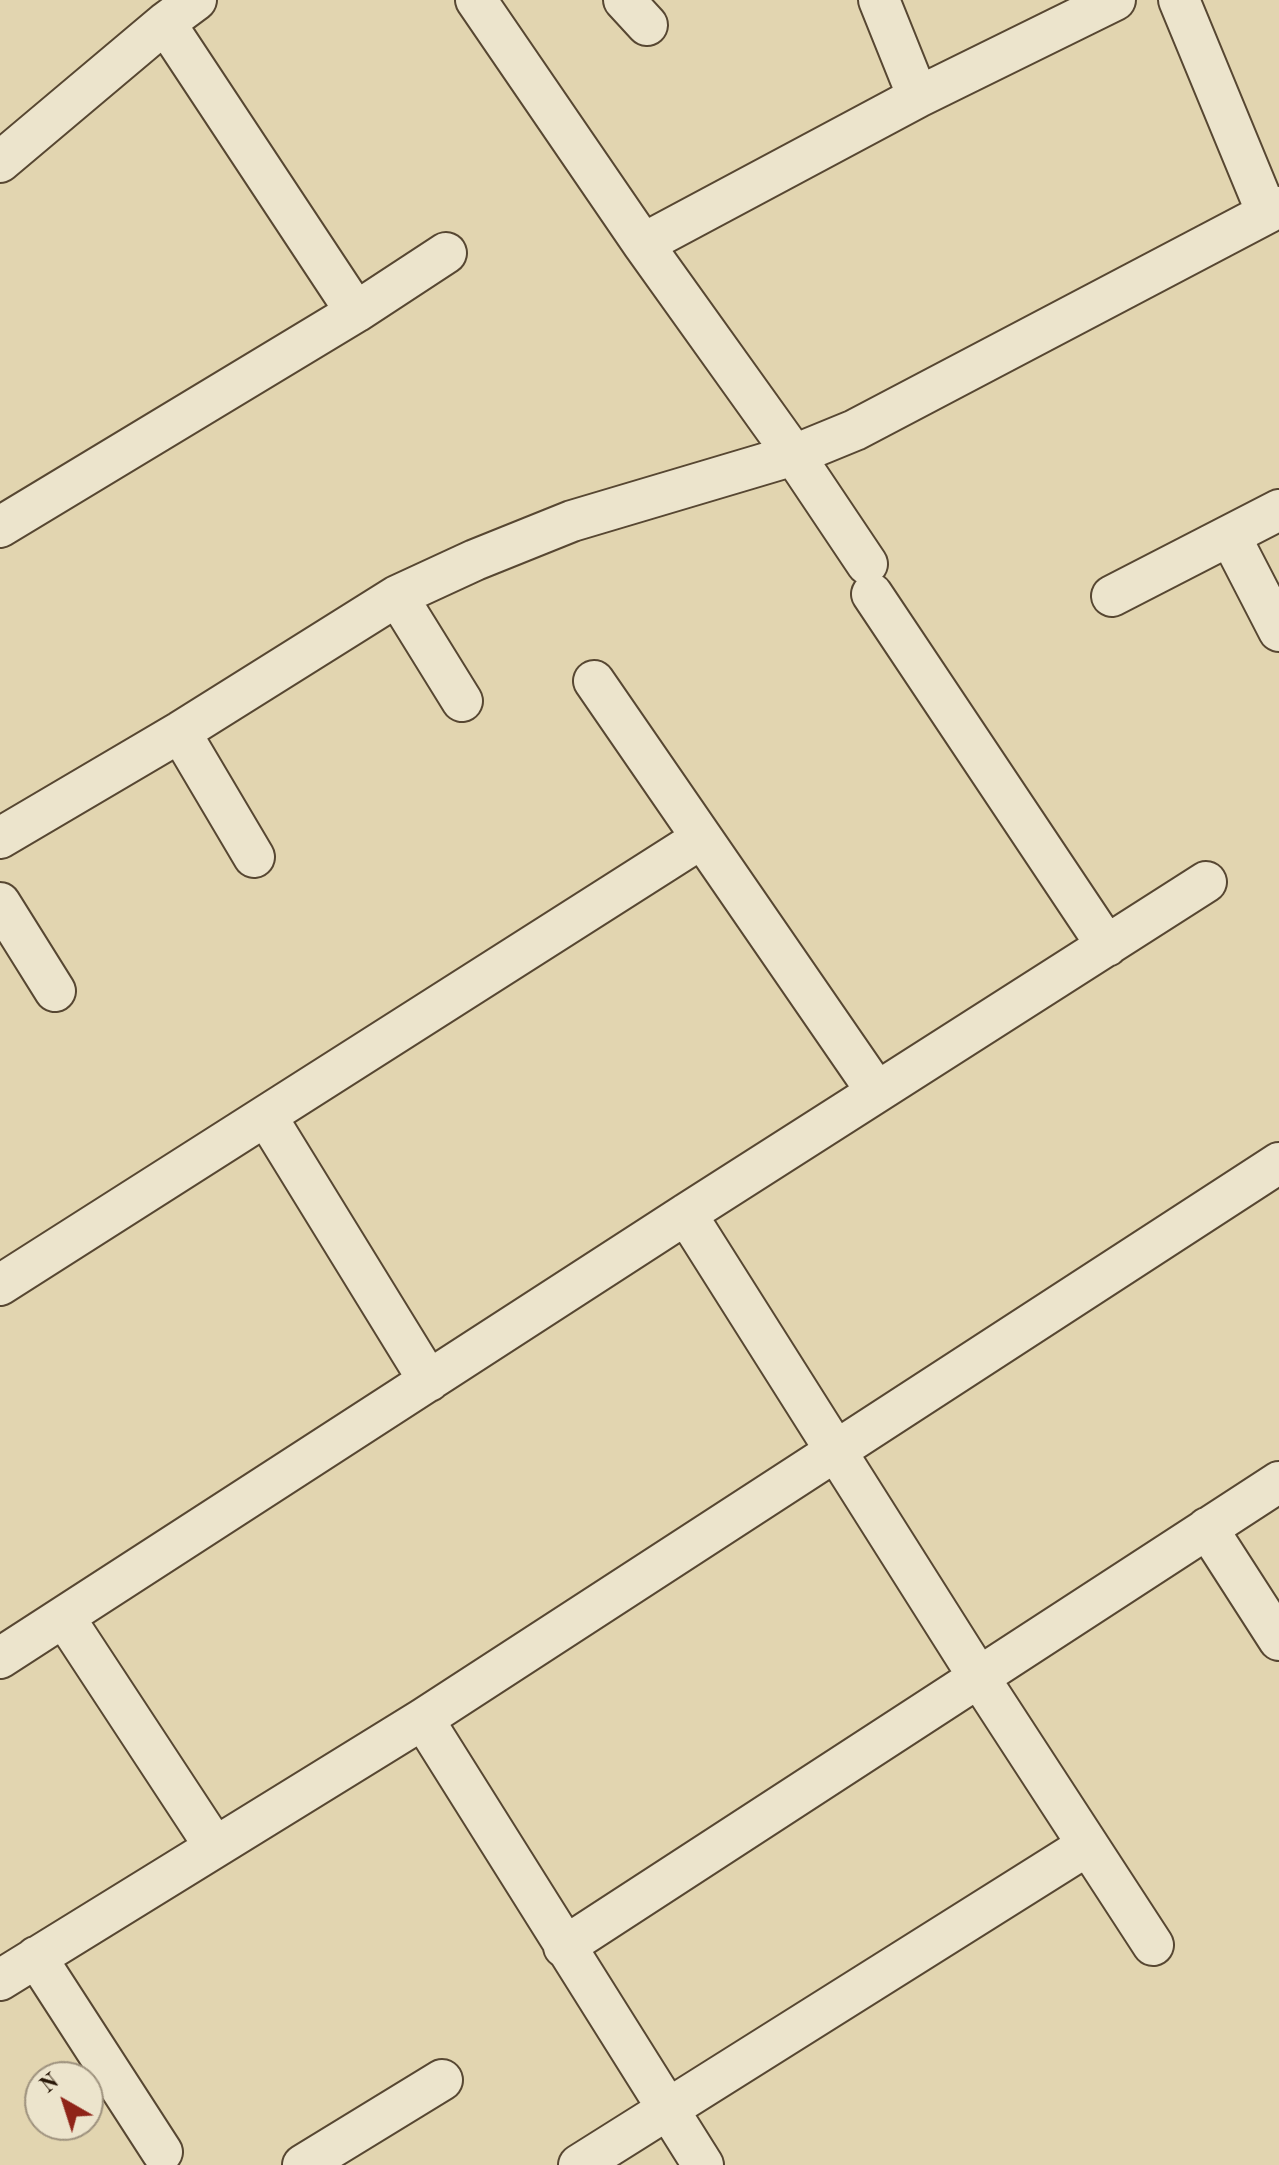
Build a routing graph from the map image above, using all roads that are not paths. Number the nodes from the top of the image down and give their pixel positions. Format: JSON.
{"nodes":[{"id":1,"x":476,"y":0,"type":"edge"},
{"id":2,"x":879,"y":0,"type":"edge"},
{"id":3,"x":1115,"y":0,"type":"edge"},
{"id":4,"x":1179,"y":0,"type":"edge"},
{"id":5,"x":180,"y":11,"type":"edge"},
{"id":6,"x":918,"y":97,"type":"junction"},
{"id":7,"x":0,"y":162,"type":"edge"},
{"id":8,"x":1273,"y":210,"type":"edge"},
{"id":9,"x":643,"y":244,"type":"junction"},
{"id":10,"x":446,"y":253,"type":"dead end"},
{"id":11,"x":356,"y":312,"type":"junction"},
{"id":12,"x":794,"y":455,"type":"junction"},
{"id":13,"x":1279,"y":510,"type":"edge"},
{"id":14,"x":0,"y":527,"type":"edge"},
{"id":15,"x":1230,"y":536,"type":"junction"},
{"id":16,"x":397,"y":596,"type":"junction"},
{"id":17,"x":1112,"y":596,"type":"dead end"},
{"id":18,"x":1279,"y":631,"type":"edge"},
{"id":19,"x":594,"y":681,"type":"dead end"},
{"id":20,"x":462,"y":701,"type":"dead end"},
{"id":21,"x":180,"y":732,"type":"junction"},
{"id":22,"x":0,"y":838,"type":"edge"},
{"id":23,"x":702,"y":838,"type":"junction"},
{"id":24,"x":254,"y":857,"type":"dead end"},
{"id":25,"x":1206,"y":882,"type":"dead end"},
{"id":26,"x":0,"y":903,"type":"edge"},
{"id":27,"x":1107,"y":946,"type":"junction"},
{"id":28,"x":55,"y":991,"type":"dead end"},
{"id":29,"x":877,"y":1092,"type":"junction"},
{"id":30,"x":266,"y":1116,"type":"junction"},
{"id":31,"x":1279,"y":1163,"type":"edge"},
{"id":32,"x":686,"y":1214,"type":"junction"},
{"id":33,"x":0,"y":1285,"type":"edge"},
{"id":34,"x":429,"y":1381,"type":"junction"},
{"id":35,"x":835,"y":1449,"type":"junction"},
{"id":36,"x":1279,"y":1482,"type":"edge"},
{"id":37,"x":1207,"y":1528,"type":"junction"},
{"id":38,"x":64,"y":1617,"type":"junction"},
{"id":39,"x":1279,"y":1640,"type":"edge"},
{"id":40,"x":4,"y":1646,"type":"edge"},
{"id":41,"x":978,"y":1676,"type":"junction"},
{"id":42,"x":423,"y":1719,"type":"junction"},
{"id":43,"x":1088,"y":1845,"type":"junction"},
{"id":44,"x":215,"y":1847,"type":"junction"},
{"id":45,"x":1153,"y":1945,"type":"dead end"},
{"id":46,"x":564,"y":1947,"type":"junction"},
{"id":47,"x":36,"y":1957,"type":"junction"},
{"id":48,"x":0,"y":1980,"type":"edge"},
{"id":49,"x":442,"y":2080,"type":"dead end"},
{"id":50,"x":667,"y":2109,"type":"junction"},
{"id":51,"x":162,"y":2152,"type":"dead end"},
{"id":52,"x":303,"y":2165,"type":"edge"},
{"id":53,"x":579,"y":2165,"type":"edge"},
{"id":54,"x":703,"y":2165,"type":"edge"}],
"edges":[{"from":1,"to":9,"type":"street"},
{"from":2,"to":6,"type":"street"},
{"from":3,"to":6,"type":"street"},
{"from":4,"to":8,"type":"street"},
{"from":5,"to":7,"type":"street"},
{"from":5,"to":11,"type":"street"},
{"from":6,"to":9,"type":"street"},
{"from":8,"to":12,"type":"street"},
{"from":9,"to":12,"type":"street"},
{"from":10,"to":11,"type":"street"},
{"from":11,"to":14,"type":"street"},
{"from":12,"to":16,"type":"street"},
{"from":12,"to":27,"type":"street"},
{"from":13,"to":15,"type":"street"},
{"from":15,"to":17,"type":"street"},
{"from":15,"to":18,"type":"street"},
{"from":16,"to":20,"type":"street"},
{"from":16,"to":21,"type":"street"},
{"from":19,"to":23,"type":"street"},
{"from":21,"to":22,"type":"street"},
{"from":21,"to":24,"type":"street"},
{"from":23,"to":29,"type":"street"},
{"from":23,"to":30,"type":"street"},
{"from":25,"to":27,"type":"street"},
{"from":26,"to":28,"type":"street"},
{"from":27,"to":29,"type":"street"},
{"from":29,"to":32,"type":"street"},
{"from":30,"to":33,"type":"street"},
{"from":30,"to":34,"type":"street"},
{"from":31,"to":35,"type":"street"},
{"from":32,"to":34,"type":"street"},
{"from":32,"to":35,"type":"street"},
{"from":34,"to":38,"type":"street"},
{"from":35,"to":41,"type":"street"},
{"from":35,"to":42,"type":"street"},
{"from":36,"to":37,"type":"street"},
{"from":37,"to":39,"type":"street"},
{"from":37,"to":41,"type":"street"},
{"from":38,"to":40,"type":"street"},
{"from":38,"to":44,"type":"street"},
{"from":41,"to":43,"type":"street"},
{"from":41,"to":46,"type":"street"},
{"from":42,"to":44,"type":"street"},
{"from":42,"to":46,"type":"street"},
{"from":43,"to":45,"type":"street"},
{"from":43,"to":50,"type":"street"},
{"from":44,"to":47,"type":"street"},
{"from":46,"to":50,"type":"street"},
{"from":47,"to":48,"type":"street"},
{"from":47,"to":51,"type":"street"},
{"from":49,"to":52,"type":"street"},
{"from":50,"to":53,"type":"street"},
{"from":50,"to":54,"type":"street"}]}
